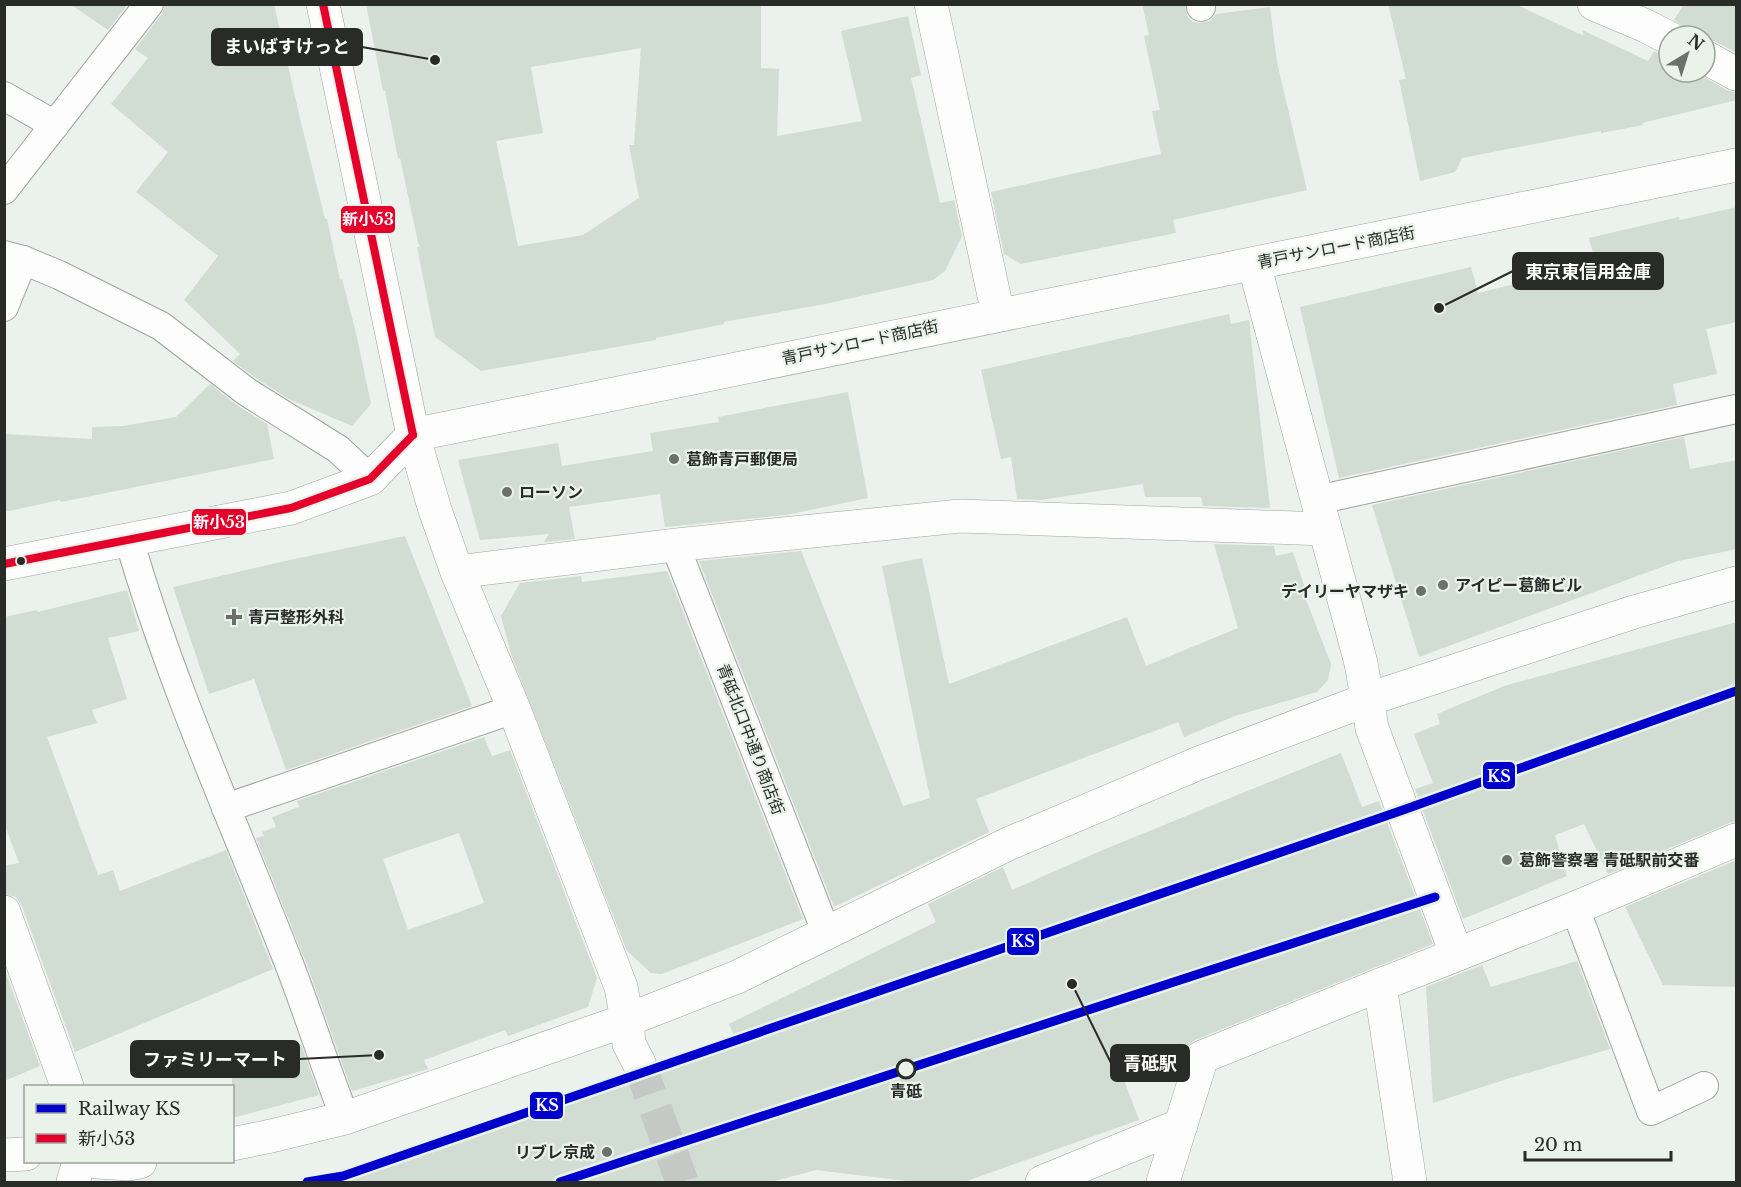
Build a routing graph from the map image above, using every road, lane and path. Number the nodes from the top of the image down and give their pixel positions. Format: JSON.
{"nodes":[{"id":1,"x":149,"y":4,"type":"edge"},
{"id":2,"x":323,"y":4,"type":"edge"},
{"id":3,"x":932,"y":4,"type":"edge"},
{"id":4,"x":1594,"y":4,"type":"edge"},
{"id":5,"x":1653,"y":23,"type":"edge"},
{"id":6,"x":1717,"y":63,"type":"edge"},
{"id":7,"x":1737,"y":74,"type":"edge"},
{"id":8,"x":4,"y":96,"type":"edge"},
{"id":9,"x":55,"y":125,"type":"junction"},
{"id":10,"x":1737,"y":165,"type":"edge"},
{"id":11,"x":4,"y":190,"type":"edge"},
{"id":12,"x":14,"y":257,"type":"edge"},
{"id":13,"x":1254,"y":264,"type":"junction"},
{"id":14,"x":4,"y":307,"type":"edge"},
{"id":15,"x":998,"y":314,"type":"junction"},
{"id":16,"x":1737,"y":409,"type":"edge"},
{"id":17,"x":413,"y":435,"type":"junction"},
{"id":18,"x":370,"y":479,"type":"junction"},
{"id":19,"x":1321,"y":514,"type":"junction"},
{"id":20,"x":129,"y":539,"type":"junction"},
{"id":21,"x":675,"y":545,"type":"junction"},
{"id":22,"x":4,"y":564,"type":"edge"},
{"id":23,"x":457,"y":572,"type":"junction"},
{"id":24,"x":1737,"y":583,"type":"edge"},
{"id":25,"x":1369,"y":699,"type":"junction"},
{"id":26,"x":514,"y":709,"type":"junction"},
{"id":27,"x":226,"y":808,"type":"junction"},
{"id":28,"x":1737,"y":840,"type":"edge"},
{"id":29,"x":1575,"y":908,"type":"junction"},
{"id":30,"x":4,"y":912,"type":"edge"},
{"id":31,"x":826,"y":932,"type":"junction"},
{"id":32,"x":1456,"y":953,"type":"junction"},
{"id":33,"x":1380,"y":985,"type":"junction"},
{"id":34,"x":627,"y":1020,"type":"junction"},
{"id":35,"x":639,"y":1063,"type":"tunnel mouth"},
{"id":36,"x":67,"y":1085,"type":"edge"},
{"id":37,"x":1704,"y":1086,"type":"dead end"},
{"id":38,"x":345,"y":1118,"type":"junction"},
{"id":39,"x":1181,"y":1125,"type":"junction"},
{"id":40,"x":234,"y":1144,"type":"edge"},
{"id":41,"x":24,"y":1154,"type":"edge"},
{"id":42,"x":4,"y":1155,"type":"edge"},
{"id":43,"x":78,"y":1163,"type":"edge"},
{"id":44,"x":73,"y":1182,"type":"edge"},
{"id":45,"x":1042,"y":1182,"type":"edge"},
{"id":46,"x":1163,"y":1182,"type":"edge"},
{"id":47,"x":1410,"y":1182,"type":"edge"}],
"edges":[{"from":1,"to":9,"type":"lane"},
{"from":2,"to":17,"type":"street"},
{"from":3,"to":15,"type":"street"},
{"from":4,"to":5,"type":"street"},
{"from":6,"to":7,"type":"street"},
{"from":8,"to":9,"type":"lane"},
{"from":9,"to":11,"type":"lane"},
{"from":10,"to":13,"type":"street","name":"青戸サンロード商店街"},
{"from":12,"to":14,"type":"lane"},
{"from":12,"to":18,"type":"lane"},
{"from":13,"to":15,"type":"street","name":"青戸サンロード商店街"},
{"from":13,"to":19,"type":"street"},
{"from":15,"to":17,"type":"street","name":"青戸サンロード商店街"},
{"from":16,"to":19,"type":"lane"},
{"from":17,"to":18,"type":"street"},
{"from":17,"to":23,"type":"street"},
{"from":18,"to":20,"type":"street"},
{"from":19,"to":21,"type":"street"},
{"from":19,"to":25,"type":"street"},
{"from":20,"to":22,"type":"street"},
{"from":20,"to":27,"type":"lane"},
{"from":21,"to":23,"type":"street"},
{"from":21,"to":31,"type":"lane","name":"青砥北口中通り商店街"},
{"from":23,"to":26,"type":"street"},
{"from":24,"to":25,"type":"street"},
{"from":25,"to":31,"type":"street"},
{"from":25,"to":32,"type":"street"},
{"from":26,"to":27,"type":"lane"},
{"from":26,"to":34,"type":"street"},
{"from":27,"to":38,"type":"lane"},
{"from":28,"to":29,"type":"street"},
{"from":29,"to":32,"type":"street"},
{"from":29,"to":37,"type":"lane"},
{"from":30,"to":36,"type":"street"},
{"from":31,"to":34,"type":"street"},
{"from":32,"to":33,"type":"street"},
{"from":33,"to":39,"type":"street"},
{"from":33,"to":47,"type":"street"},
{"from":34,"to":35,"type":"street"},
{"from":34,"to":38,"type":"street"},
{"from":38,"to":40,"type":"street"},
{"from":39,"to":45,"type":"street"},
{"from":39,"to":46,"type":"street"},
{"from":41,"to":42,"type":"street"},
{"from":43,"to":44,"type":"street"}]}
